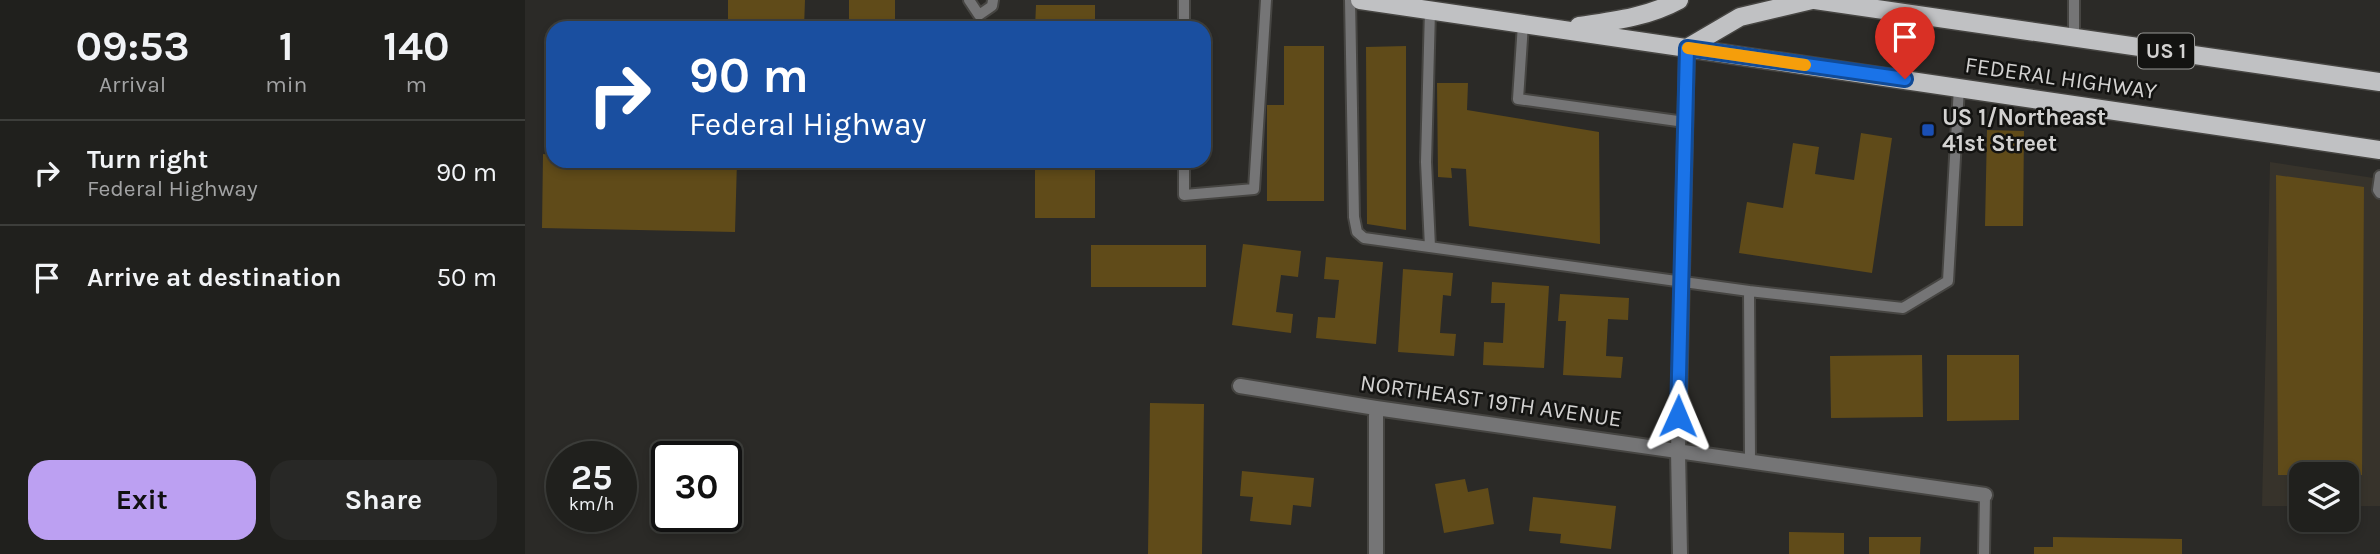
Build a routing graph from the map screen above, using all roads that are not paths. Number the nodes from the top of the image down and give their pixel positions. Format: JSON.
{"nodes":[{"id":1,"x":969,"y":0,"type":"edge"},
{"id":2,"x":993,"y":0,"type":"edge"},
{"id":3,"x":1184,"y":0,"type":"edge"},
{"id":4,"x":1266,"y":0,"type":"edge"},
{"id":5,"x":1350,"y":0,"type":"edge"},
{"id":6,"x":1360,"y":0,"type":"edge"},
{"id":7,"x":1679,"y":0,"type":"edge"},
{"id":8,"x":1814,"y":0,"type":"edge"},
{"id":9,"x":2074,"y":0,"type":"edge"},
{"id":10,"x":1430,"y":10,"type":"junction"},
{"id":11,"x":1184,"y":21,"type":"edge"},
{"id":12,"x":1523,"y":24,"type":"junction"},
{"id":13,"x":1559,"y":29,"type":"junction"},
{"id":14,"x":2074,"y":38,"type":"junction"},
{"id":15,"x":1687,"y":48,"type":"junction"},
{"id":16,"x":2380,"y":82,"type":"edge"},
{"id":17,"x":1959,"y":87,"type":"junction"},
{"id":18,"x":1685,"y":122,"type":"junction"},
{"id":19,"x":2380,"y":150,"type":"edge"},
{"id":20,"x":1184,"y":168,"type":"edge"},
{"id":21,"x":2380,"y":176,"type":"edge"},
{"id":22,"x":2380,"y":193,"type":"edge"},
{"id":23,"x":1430,"y":247,"type":"junction"},
{"id":24,"x":1682,"y":280,"type":"junction"},
{"id":25,"x":1749,"y":291,"type":"junction"},
{"id":26,"x":1240,"y":386,"type":"dead end"},
{"id":27,"x":1376,"y":408,"type":"junction"},
{"id":28,"x":1678,"y":451,"type":"junction"},
{"id":29,"x":1750,"y":461,"type":"junction"},
{"id":30,"x":1985,"y":495,"type":"joint"},
{"id":31,"x":1376,"y":554,"type":"edge"},
{"id":32,"x":1680,"y":554,"type":"edge"},
{"id":33,"x":1984,"y":554,"type":"edge"}],
"edges":[{"from":1,"to":2,"type":"lane"},
{"from":3,"to":11,"type":"lane"},
{"from":4,"to":20,"type":"lane"},
{"from":5,"to":23,"type":"lane"},
{"from":6,"to":10,"type":"main road","name":"FEDERAL HIGHWAY"},
{"from":7,"to":13,"type":"main road"},
{"from":8,"to":14,"type":"main road","name":"FEDERAL HIGHWAY","number":"US 1"},
{"from":8,"to":15,"type":"main road"},
{"from":9,"to":14,"type":"lane"},
{"from":10,"to":12,"type":"main road","name":"FEDERAL HIGHWAY"},
{"from":10,"to":23,"type":"lane"},
{"from":12,"to":13,"type":"main road","name":"FEDERAL HIGHWAY"},
{"from":12,"to":18,"type":"lane"},
{"from":13,"to":15,"type":"main road","name":"FEDERAL HIGHWAY"},
{"from":14,"to":16,"type":"main road","name":"FEDERAL HIGHWAY","number":"US 1"},
{"from":15,"to":17,"type":"main road","name":"FEDERAL HIGHWAY"},
{"from":15,"to":18,"type":"street"},
{"from":17,"to":19,"type":"main road","name":"FEDERAL HIGHWAY"},
{"from":17,"to":25,"type":"lane"},
{"from":18,"to":24,"type":"street"},
{"from":21,"to":22,"type":"lane"},
{"from":23,"to":24,"type":"lane"},
{"from":24,"to":25,"type":"lane"},
{"from":24,"to":28,"type":"street"},
{"from":25,"to":29,"type":"lane"},
{"from":26,"to":27,"type":"street","name":"NORTHEAST 19TH AVENUE"},
{"from":27,"to":28,"type":"street","name":"NORTHEAST 19TH AVENUE"},
{"from":27,"to":31,"type":"street"},
{"from":28,"to":29,"type":"street","name":"NORTHEAST 19TH AVENUE"},
{"from":28,"to":32,"type":"street"},
{"from":29,"to":30,"type":"street","name":"NORTHEAST 19TH AVENUE"},
{"from":30,"to":33,"type":"lane"}]}
